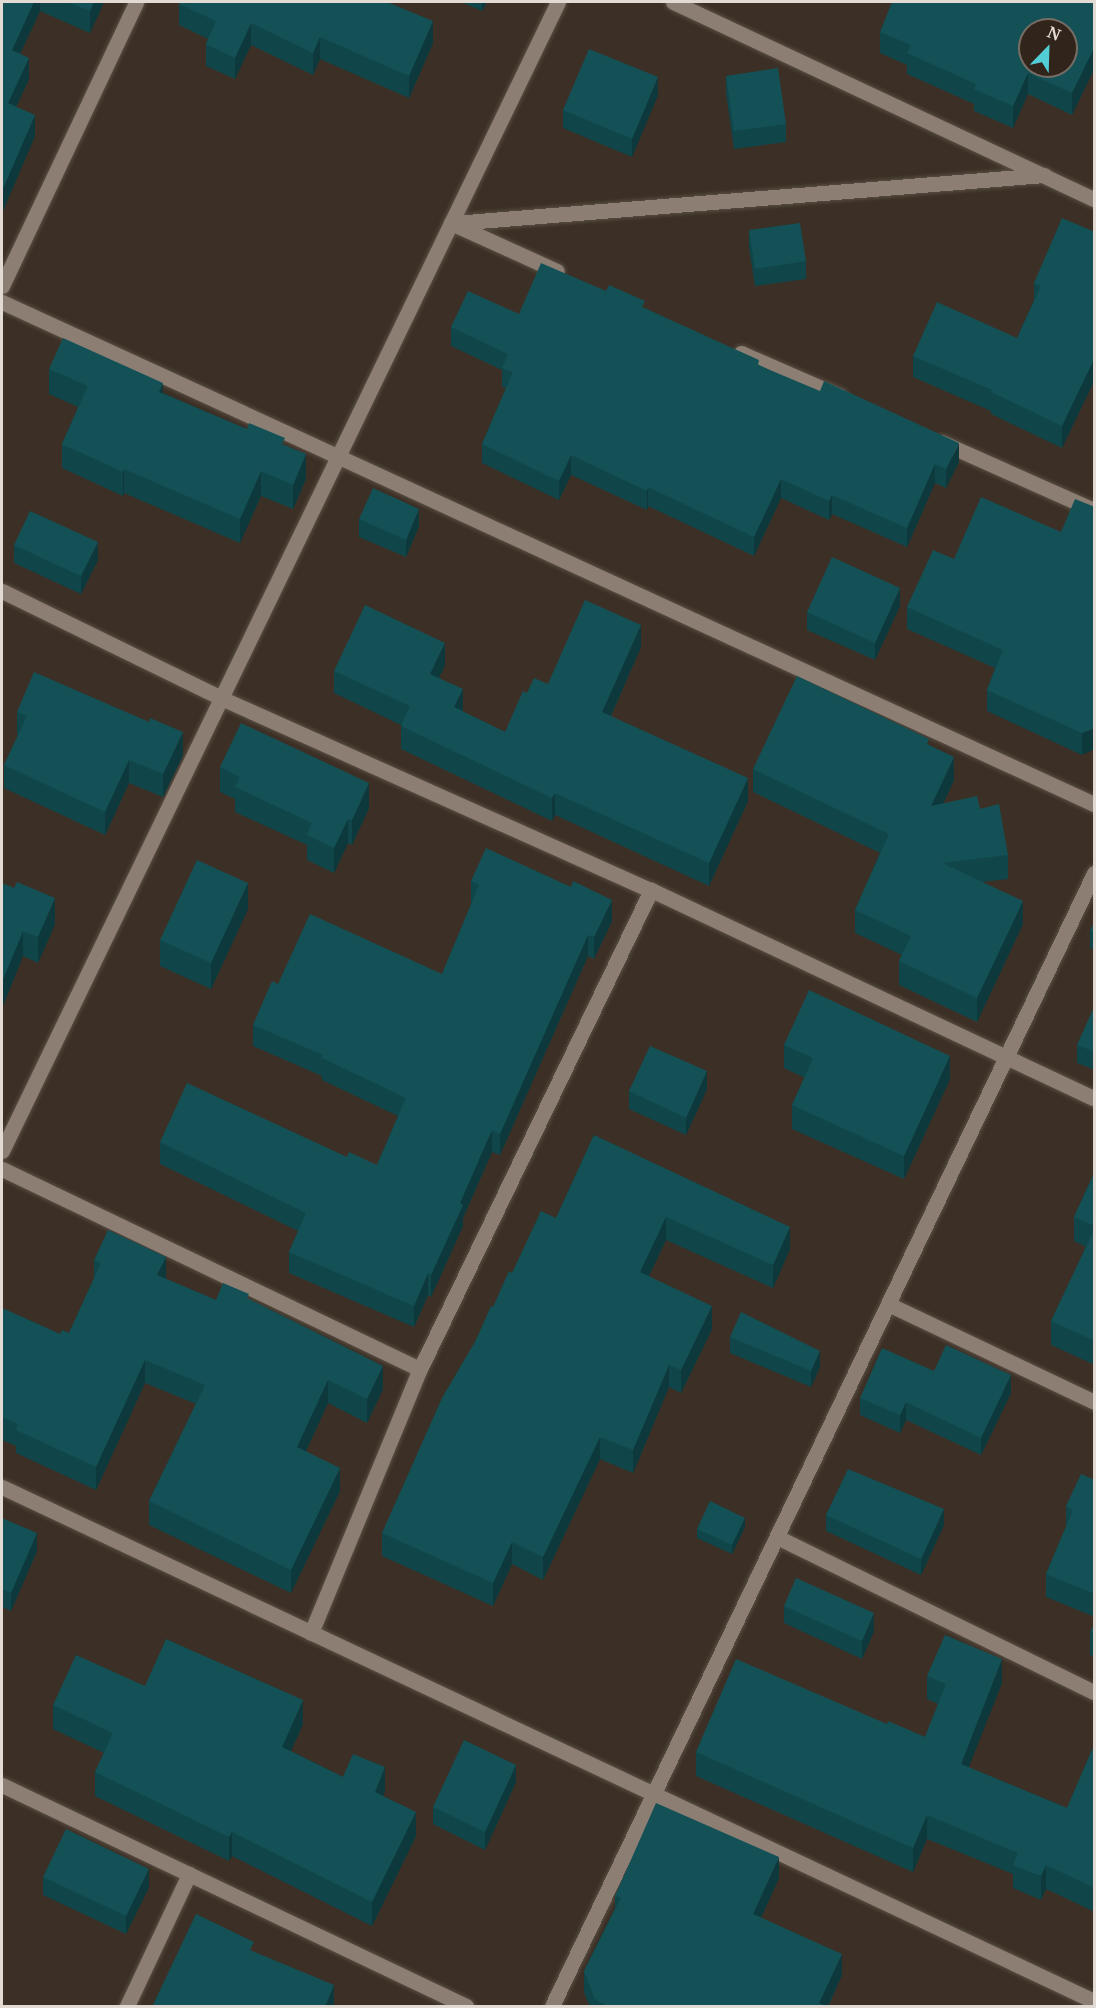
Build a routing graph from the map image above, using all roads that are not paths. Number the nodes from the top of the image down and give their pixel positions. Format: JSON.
{"nodes":[{"id":1,"x":136,"y":2,"type":"edge"},
{"id":2,"x":558,"y":2,"type":"edge"},
{"id":3,"x":673,"y":2,"type":"edge"},
{"id":4,"x":1044,"y":175,"type":"junction"},
{"id":5,"x":1095,"y":199,"type":"edge"},
{"id":6,"x":451,"y":223,"type":"junction"},
{"id":7,"x":571,"y":277,"type":"edge"},
{"id":8,"x":2,"y":286,"type":"edge"},
{"id":9,"x":2,"y":302,"type":"edge"},
{"id":10,"x":723,"y":345,"type":"edge"},
{"id":11,"x":854,"y":403,"type":"edge"},
{"id":12,"x":931,"y":437,"type":"edge"},
{"id":13,"x":338,"y":456,"type":"junction"},
{"id":14,"x":1095,"y":510,"type":"edge"},
{"id":15,"x":2,"y":591,"type":"edge"},
{"id":16,"x":221,"y":698,"type":"junction"},
{"id":17,"x":1095,"y":804,"type":"edge"},
{"id":18,"x":1095,"y":873,"type":"edge"},
{"id":19,"x":651,"y":890,"type":"junction"},
{"id":20,"x":1006,"y":1058,"type":"junction"},
{"id":21,"x":1095,"y":1098,"type":"edge"},
{"id":22,"x":2,"y":1151,"type":"edge"},
{"id":23,"x":2,"y":1169,"type":"edge"},
{"id":24,"x":888,"y":1304,"type":"junction"},
{"id":25,"x":420,"y":1369,"type":"junction"},
{"id":26,"x":1095,"y":1402,"type":"edge"},
{"id":27,"x":2,"y":1487,"type":"edge"},
{"id":28,"x":777,"y":1537,"type":"junction"},
{"id":29,"x":311,"y":1633,"type":"junction"},
{"id":30,"x":1095,"y":1692,"type":"edge"},
{"id":31,"x":2,"y":1785,"type":"edge"},
{"id":32,"x":654,"y":1794,"type":"junction"},
{"id":33,"x":189,"y":1874,"type":"junction"},
{"id":34,"x":1095,"y":2001,"type":"edge"},
{"id":35,"x":127,"y":2007,"type":"edge"},
{"id":36,"x":466,"y":2007,"type":"edge"},
{"id":37,"x":552,"y":2007,"type":"edge"}],
"edges":[{"from":1,"to":8,"type":"street"},
{"from":2,"to":6,"type":"street"},
{"from":3,"to":4,"type":"street"},
{"from":4,"to":5,"type":"street"},
{"from":4,"to":6,"type":"street"},
{"from":6,"to":7,"type":"street"},
{"from":6,"to":13,"type":"street"},
{"from":9,"to":13,"type":"street"},
{"from":10,"to":11,"type":"street"},
{"from":12,"to":14,"type":"street"},
{"from":13,"to":16,"type":"street"},
{"from":13,"to":17,"type":"street"},
{"from":15,"to":16,"type":"street"},
{"from":16,"to":19,"type":"street"},
{"from":16,"to":22,"type":"street"},
{"from":18,"to":20,"type":"street"},
{"from":19,"to":20,"type":"street"},
{"from":19,"to":25,"type":"street"},
{"from":20,"to":21,"type":"street"},
{"from":20,"to":24,"type":"street"},
{"from":23,"to":25,"type":"street"},
{"from":24,"to":26,"type":"street"},
{"from":24,"to":28,"type":"street"},
{"from":25,"to":29,"type":"street"},
{"from":27,"to":29,"type":"street"},
{"from":28,"to":30,"type":"street"},
{"from":28,"to":32,"type":"street"},
{"from":29,"to":32,"type":"street"},
{"from":31,"to":33,"type":"street"},
{"from":32,"to":34,"type":"street"},
{"from":32,"to":37,"type":"street"},
{"from":33,"to":35,"type":"street"},
{"from":33,"to":36,"type":"street"}]}
